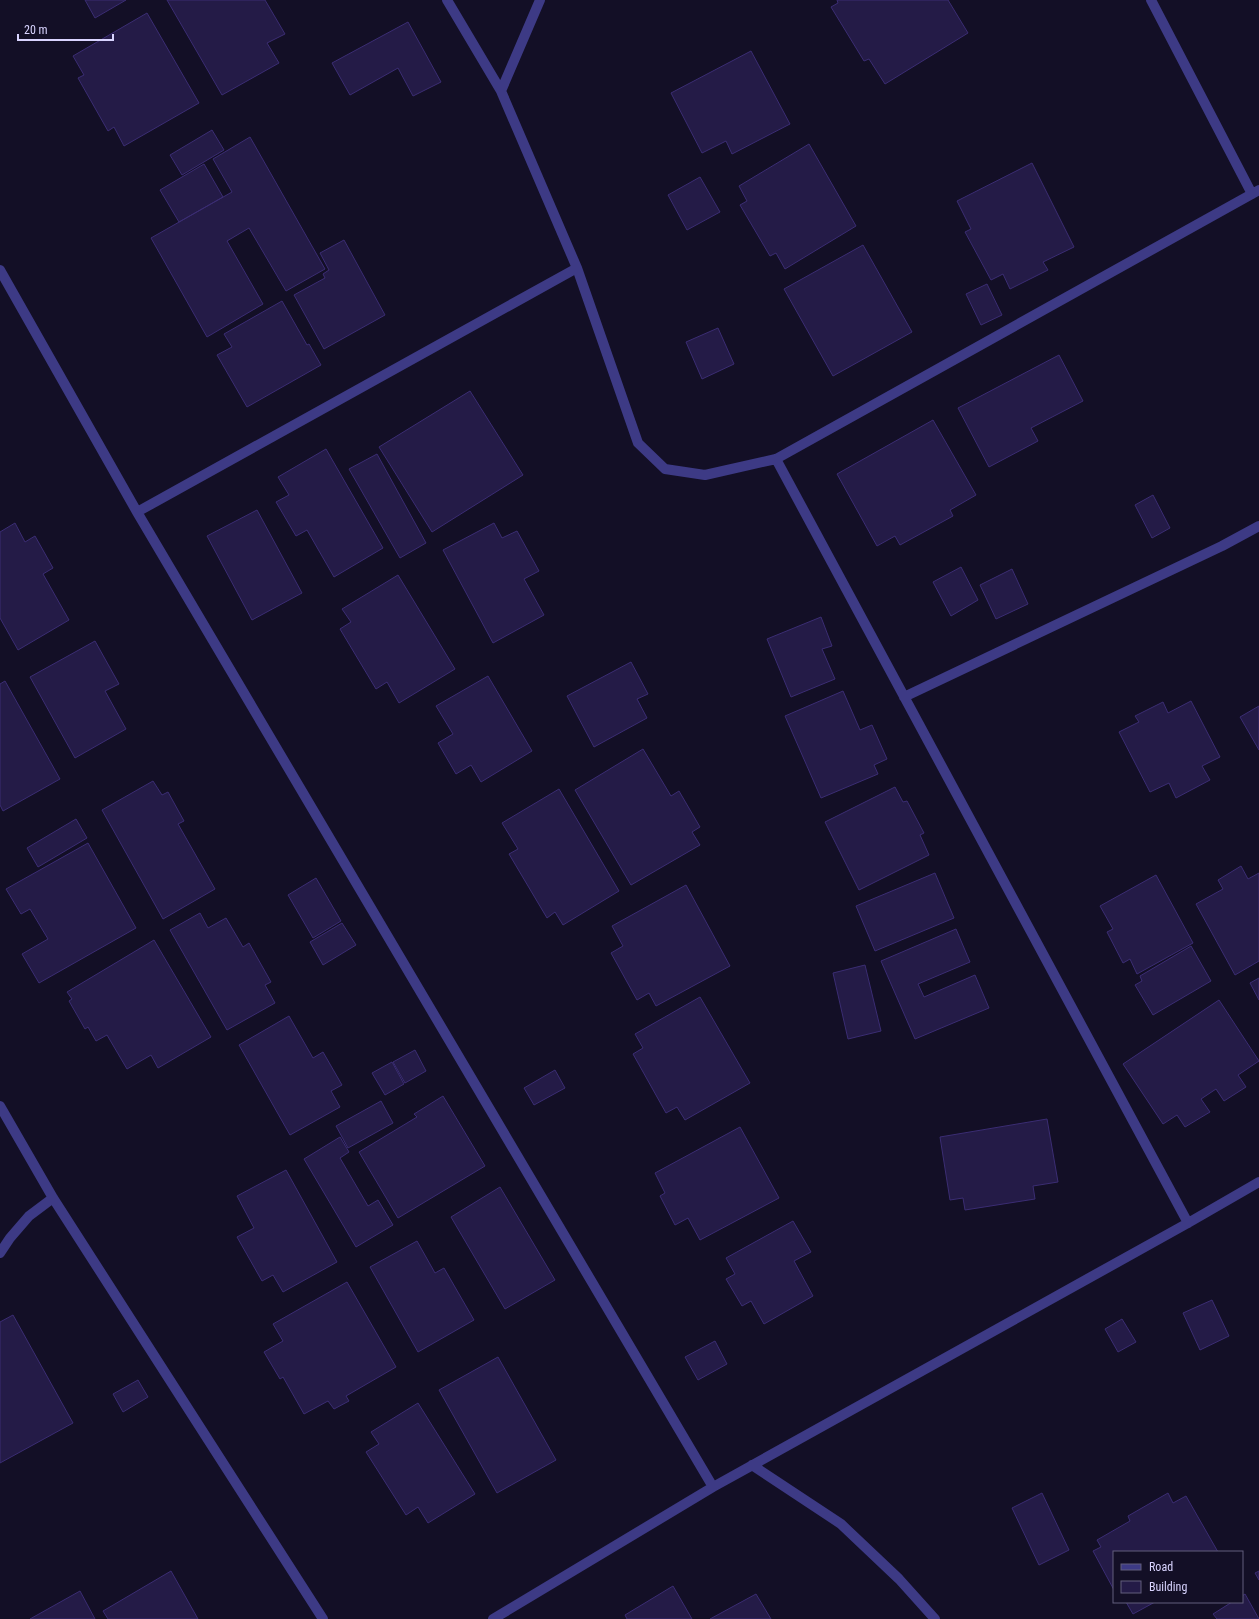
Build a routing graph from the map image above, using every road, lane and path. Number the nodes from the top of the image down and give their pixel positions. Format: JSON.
{"nodes":[{"id":1,"x":447,"y":0,"type":"edge"},
{"id":2,"x":540,"y":0,"type":"edge"},
{"id":3,"x":1151,"y":0,"type":"edge"},
{"id":4,"x":501,"y":91,"type":"junction"},
{"id":5,"x":1255,"y":192,"type":"edge"},
{"id":6,"x":577,"y":268,"type":"junction"},
{"id":7,"x":0,"y":270,"type":"edge"},
{"id":8,"x":776,"y":460,"type":"junction"},
{"id":9,"x":137,"y":512,"type":"junction"},
{"id":10,"x":1259,"y":526,"type":"edge"},
{"id":11,"x":904,"y":697,"type":"junction"},
{"id":12,"x":0,"y":1106,"type":"edge"},
{"id":13,"x":1259,"y":1182,"type":"edge"},
{"id":14,"x":53,"y":1198,"type":"junction"},
{"id":15,"x":1188,"y":1223,"type":"junction"},
{"id":16,"x":0,"y":1252,"type":"edge"},
{"id":17,"x":752,"y":1465,"type":"junction"},
{"id":18,"x":713,"y":1487,"type":"junction"},
{"id":19,"x":323,"y":1619,"type":"edge"},
{"id":20,"x":492,"y":1619,"type":"edge"},
{"id":21,"x":935,"y":1619,"type":"edge"}],
"edges":[{"from":1,"to":4,"type":"street"},
{"from":2,"to":4,"type":"street"},
{"from":3,"to":5,"type":"street"},
{"from":4,"to":6,"type":"street"},
{"from":5,"to":8,"type":"street"},
{"from":6,"to":8,"type":"street"},
{"from":6,"to":9,"type":"street"},
{"from":7,"to":9,"type":"street"},
{"from":8,"to":11,"type":"street"},
{"from":9,"to":18,"type":"street"},
{"from":10,"to":11,"type":"street"},
{"from":11,"to":15,"type":"street"},
{"from":12,"to":14,"type":"street"},
{"from":13,"to":15,"type":"street"},
{"from":14,"to":16,"type":"street"},
{"from":14,"to":19,"type":"street"},
{"from":15,"to":17,"type":"street"},
{"from":17,"to":18,"type":"street"},
{"from":17,"to":21,"type":"street"},
{"from":18,"to":20,"type":"street"}]}
